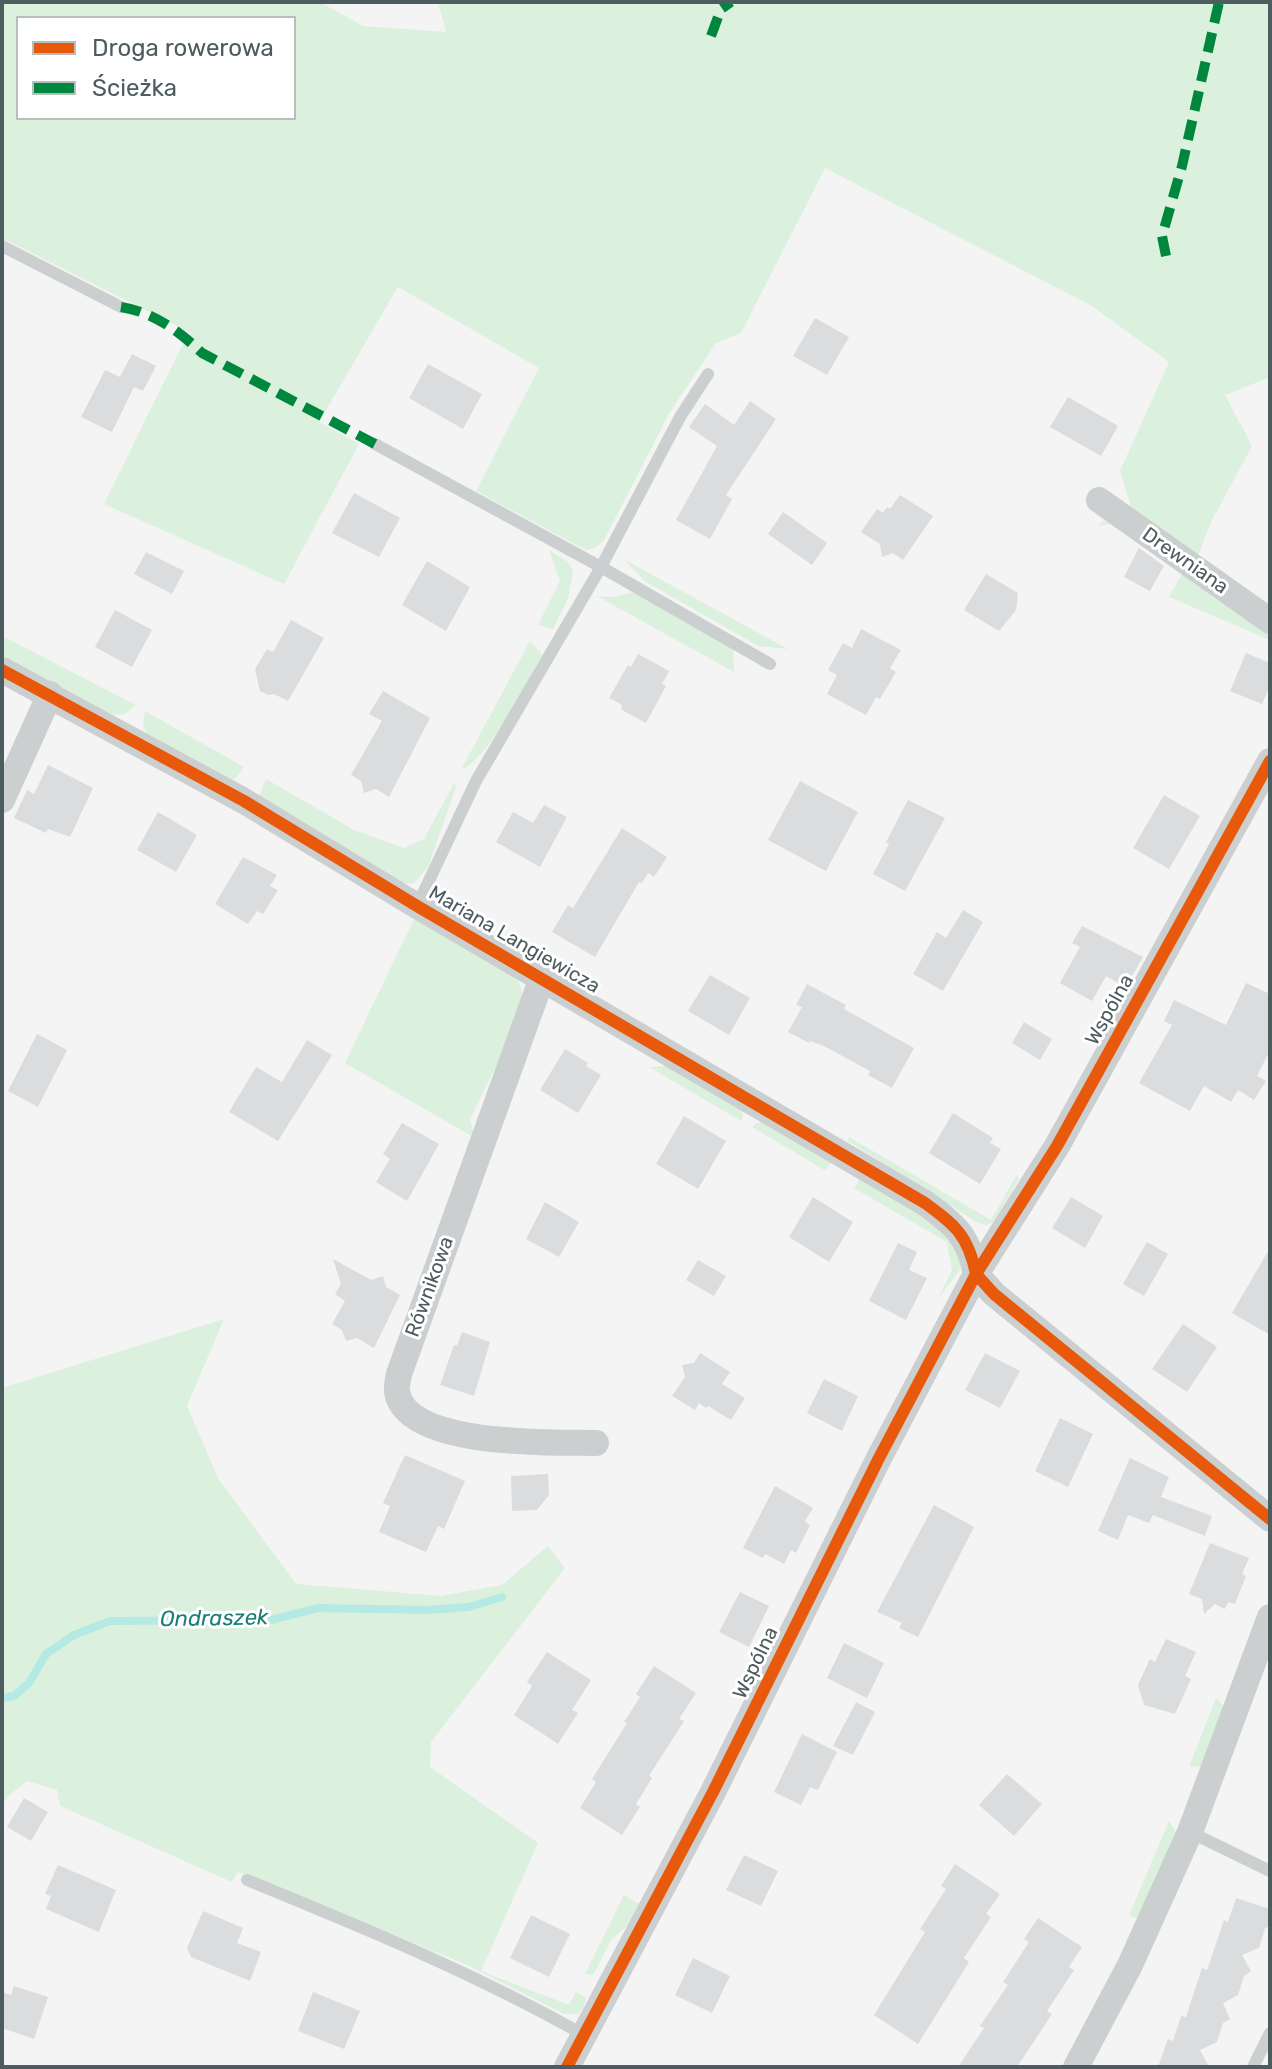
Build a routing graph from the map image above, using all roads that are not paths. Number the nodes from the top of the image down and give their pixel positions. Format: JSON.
{"nodes":[{"id":1,"x":2,"y":246,"type":"edge"},
{"id":2,"x":121,"y":307,"type":"dead end"},
{"id":3,"x":708,"y":374,"type":"dead end"},
{"id":4,"x":375,"y":444,"type":"dead end"},
{"id":5,"x":1099,"y":500,"type":"dead end"},
{"id":6,"x":601,"y":567,"type":"junction"},
{"id":7,"x":1270,"y":621,"type":"edge"},
{"id":8,"x":770,"y":664,"type":"dead end"},
{"id":9,"x":2,"y":670,"type":"edge"},
{"id":10,"x":50,"y":694,"type":"junction"},
{"id":11,"x":1270,"y":761,"type":"edge"},
{"id":12,"x":2,"y":800,"type":"edge"},
{"id":13,"x":417,"y":906,"type":"junction"},
{"id":14,"x":542,"y":978,"type":"junction"},
{"id":15,"x":976,"y":1274,"type":"junction"},
{"id":16,"x":596,"y":1443,"type":"dead end"},
{"id":17,"x":1270,"y":1519,"type":"edge"},
{"id":18,"x":1270,"y":1617,"type":"edge"},
{"id":19,"x":1190,"y":1832,"type":"junction"},
{"id":20,"x":1270,"y":1871,"type":"edge"},
{"id":21,"x":247,"y":1880,"type":"dead end"},
{"id":22,"x":1270,"y":2033,"type":"edge"},
{"id":23,"x":584,"y":2035,"type":"junction"},
{"id":24,"x":567,"y":2067,"type":"edge"},
{"id":25,"x":1076,"y":2067,"type":"edge"},
{"id":26,"x":1253,"y":2067,"type":"edge"}],
"edges":[{"from":1,"to":2,"type":"lane"},
{"from":3,"to":6,"type":"lane"},
{"from":4,"to":6,"type":"lane"},
{"from":5,"to":7,"type":"street","name":"Drewniana"},
{"from":6,"to":8,"type":"lane"},
{"from":6,"to":13,"type":"lane"},
{"from":9,"to":10,"type":"street","name":"Mariana Langiewicza"},
{"from":10,"to":12,"type":"street"},
{"from":10,"to":13,"type":"street","name":"Mariana Langiewicza"},
{"from":11,"to":15,"type":"street","name":"Wspólna"},
{"from":13,"to":14,"type":"street","name":"Mariana Langiewicza"},
{"from":14,"to":15,"type":"street","name":"Mariana Langiewicza"},
{"from":14,"to":16,"type":"street","name":"Równikowa"},
{"from":15,"to":17,"type":"street"},
{"from":15,"to":23,"type":"street","name":"Wspólna"},
{"from":18,"to":19,"type":"street"},
{"from":19,"to":20,"type":"lane"},
{"from":19,"to":25,"type":"street"},
{"from":21,"to":23,"type":"lane"},
{"from":22,"to":26,"type":"lane"},
{"from":23,"to":24,"type":"street","name":"Wspólna"}]}
